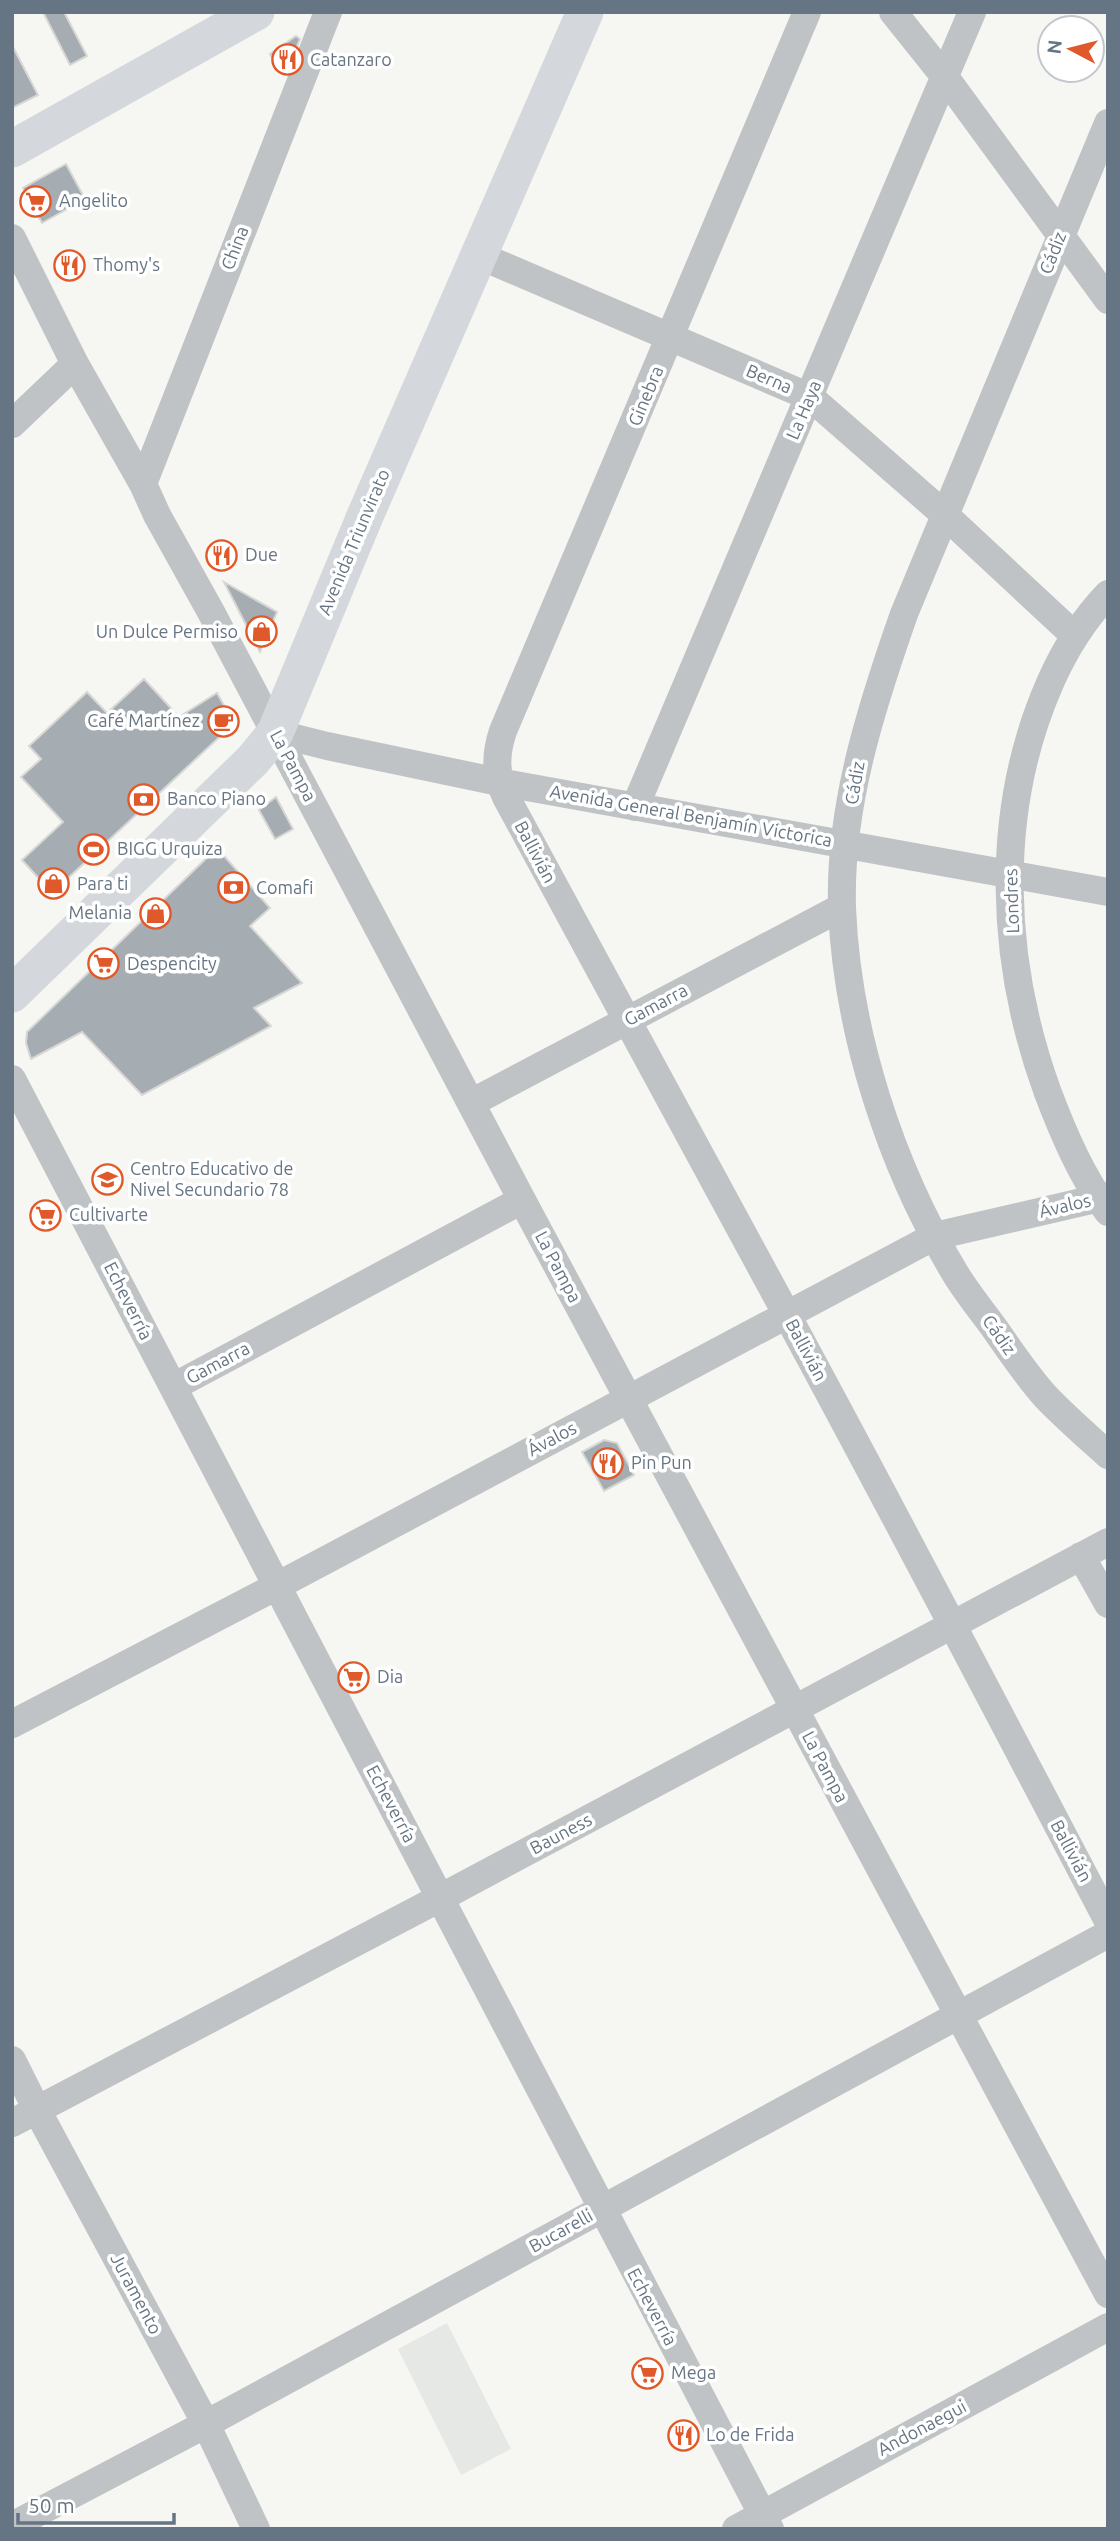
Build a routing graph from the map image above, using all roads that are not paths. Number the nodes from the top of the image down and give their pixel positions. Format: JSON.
{"nodes":[{"id":1,"x":328,"y":12,"type":"edge"},
{"id":2,"x":585,"y":12,"type":"edge"},
{"id":3,"x":807,"y":12,"type":"edge"},
{"id":4,"x":894,"y":12,"type":"edge"},
{"id":5,"x":972,"y":12,"type":"edge"},
{"id":6,"x":239,"y":17,"type":"edge"},
{"id":7,"x":945,"y":76,"type":"junction"},
{"id":8,"x":1108,"y":123,"type":"edge"},
{"id":9,"x":12,"y":149,"type":"edge"},
{"id":10,"x":1060,"y":236,"type":"junction"},
{"id":11,"x":12,"y":238,"type":"edge"},
{"id":12,"x":478,"y":255,"type":"junction"},
{"id":13,"x":1108,"y":300,"type":"edge"},
{"id":14,"x":671,"y":338,"type":"junction"},
{"id":15,"x":75,"y":364,"type":"junction"},
{"id":16,"x":810,"y":397,"type":"junction"},
{"id":17,"x":12,"y":424,"type":"edge"},
{"id":18,"x":143,"y":484,"type":"junction"},
{"id":19,"x":945,"y":515,"type":"junction"},
{"id":20,"x":1108,"y":594,"type":"edge"},
{"id":21,"x":1073,"y":635,"type":"junction"},
{"id":22,"x":275,"y":733,"type":"junction"},
{"id":23,"x":499,"y":782,"type":"junction"},
{"id":24,"x":635,"y":807,"type":"junction"},
{"id":25,"x":845,"y":843,"type":"junction"},
{"id":26,"x":1009,"y":874,"type":"junction"},
{"id":27,"x":1108,"y":892,"type":"edge"},
{"id":28,"x":842,"y":907,"type":"junction"},
{"id":29,"x":12,"y":994,"type":"edge"},
{"id":30,"x":625,"y":1022,"type":"junction"},
{"id":31,"x":12,"y":1079,"type":"edge"},
{"id":32,"x":471,"y":1103,"type":"junction"},
{"id":33,"x":522,"y":1200,"type":"junction"},
{"id":34,"x":1105,"y":1202,"type":"edge"},
{"id":35,"x":934,"y":1236,"type":"junction"},
{"id":36,"x":787,"y":1314,"type":"junction"},
{"id":37,"x":173,"y":1387,"type":"junction"},
{"id":38,"x":630,"y":1398,"type":"junction"},
{"id":39,"x":1108,"y":1455,"type":"edge"},
{"id":40,"x":1108,"y":1542,"type":"edge"},
{"id":41,"x":1081,"y":1556,"type":"junction"},
{"id":42,"x":277,"y":1586,"type":"junction"},
{"id":43,"x":1108,"y":1604,"type":"edge"},
{"id":44,"x":954,"y":1626,"type":"junction"},
{"id":45,"x":794,"y":1710,"type":"junction"},
{"id":46,"x":12,"y":1724,"type":"edge"},
{"id":47,"x":440,"y":1898,"type":"junction"},
{"id":48,"x":1108,"y":1921,"type":"edge"},
{"id":49,"x":1108,"y":1934,"type":"edge"},
{"id":50,"x":958,"y":2016,"type":"junction"},
{"id":51,"x":12,"y":2060,"type":"edge"},
{"id":52,"x":24,"y":2116,"type":"edge"},
{"id":53,"x":601,"y":2209,"type":"junction"},
{"id":54,"x":1108,"y":2294,"type":"edge"},
{"id":55,"x":1108,"y":2327,"type":"edge"},
{"id":56,"x":206,"y":2424,"type":"junction"},
{"id":57,"x":766,"y":2522,"type":"edge"},
{"id":58,"x":12,"y":2526,"type":"edge"},
{"id":59,"x":256,"y":2529,"type":"edge"},
{"id":60,"x":736,"y":2529,"type":"edge"}],
"edges":[{"from":1,"to":18,"type":"street","name":"China"},
{"from":2,"to":12,"type":"main road","name":"Avenida Triunvirato"},
{"from":3,"to":14,"type":"street","name":"Ginebra"},
{"from":4,"to":7,"type":"street"},
{"from":5,"to":7,"type":"street","name":"La Haya"},
{"from":6,"to":9,"type":"main road"},
{"from":7,"to":10,"type":"street"},
{"from":7,"to":16,"type":"street","name":"La Haya"},
{"from":8,"to":10,"type":"street","name":"Cádiz"},
{"from":10,"to":13,"type":"street"},
{"from":10,"to":19,"type":"street","name":"Cádiz"},
{"from":11,"to":15,"type":"street","name":"La Pampa"},
{"from":12,"to":14,"type":"street","name":"Berna"},
{"from":12,"to":22,"type":"main road","name":"Avenida Triunvirato"},
{"from":14,"to":16,"type":"street","name":"Berna"},
{"from":14,"to":23,"type":"street","name":"Ginebra"},
{"from":15,"to":17,"type":"street"},
{"from":15,"to":18,"type":"street","name":"La Pampa"},
{"from":16,"to":19,"type":"street","name":"Berna"},
{"from":16,"to":24,"type":"street","name":"La Haya"},
{"from":18,"to":22,"type":"street","name":"La Pampa"},
{"from":19,"to":21,"type":"street","name":"Berna"},
{"from":19,"to":25,"type":"street","name":"Cádiz"},
{"from":20,"to":21,"type":"street","name":"Londres"},
{"from":21,"to":26,"type":"street","name":"Londres"},
{"from":22,"to":23,"type":"street","name":"Avenida General Benjamín Victorica"},
{"from":22,"to":29,"type":"main road","name":"Avenida Triunvirato"},
{"from":22,"to":32,"type":"street","name":"La Pampa"},
{"from":23,"to":24,"type":"street","name":"Avenida General Benjamín Victorica"},
{"from":23,"to":30,"type":"street","name":"Ballivián"},
{"from":24,"to":25,"type":"street","name":"Avenida General Benjamín Victorica"},
{"from":25,"to":26,"type":"street","name":"Avenida General Benjamín Victorica"},
{"from":25,"to":28,"type":"street","name":"Cádiz"},
{"from":26,"to":27,"type":"street","name":"Avenida General Benjamín Victorica"},
{"from":26,"to":34,"type":"street","name":"Londres"},
{"from":28,"to":30,"type":"street","name":"Gamarra"},
{"from":28,"to":35,"type":"street","name":"Cádiz"},
{"from":30,"to":32,"type":"street","name":"Gamarra"},
{"from":30,"to":36,"type":"street","name":"Ballivián"},
{"from":31,"to":37,"type":"street","name":"Echeverría"},
{"from":32,"to":33,"type":"street","name":"La Pampa"},
{"from":33,"to":37,"type":"street","name":"Gamarra"},
{"from":33,"to":38,"type":"street","name":"La Pampa"},
{"from":34,"to":35,"type":"street","name":"Ávalos"},
{"from":35,"to":36,"type":"street","name":"Ávalos"},
{"from":35,"to":39,"type":"street","name":"Cádiz"},
{"from":36,"to":38,"type":"street","name":"Ávalos"},
{"from":36,"to":44,"type":"street","name":"Ballivián"},
{"from":37,"to":42,"type":"street","name":"Echeverría"},
{"from":38,"to":42,"type":"street","name":"Ávalos"},
{"from":38,"to":45,"type":"street","name":"La Pampa"},
{"from":40,"to":41,"type":"street","name":"Bauness"},
{"from":41,"to":43,"type":"street"},
{"from":41,"to":44,"type":"street","name":"Bauness"},
{"from":42,"to":46,"type":"street","name":"Ávalos"},
{"from":42,"to":47,"type":"street","name":"Echeverría"},
{"from":44,"to":45,"type":"street","name":"Bauness"},
{"from":44,"to":48,"type":"street","name":"Ballivián"},
{"from":45,"to":47,"type":"street","name":"Bauness"},
{"from":45,"to":50,"type":"street","name":"La Pampa"},
{"from":47,"to":52,"type":"street","name":"Bauness"},
{"from":47,"to":53,"type":"street","name":"Echeverría"},
{"from":49,"to":50,"type":"street","name":"Bucarelli"},
{"from":50,"to":53,"type":"street","name":"Bucarelli"},
{"from":50,"to":54,"type":"street","name":"La Pampa"},
{"from":51,"to":52,"type":"street","name":"Juramento"},
{"from":52,"to":56,"type":"street","name":"Juramento"},
{"from":53,"to":56,"type":"street","name":"Bucarelli"},
{"from":53,"to":57,"type":"street","name":"Echeverría"},
{"from":55,"to":57,"type":"street","name":"Andonaegui"},
{"from":56,"to":58,"type":"street","name":"Bucarelli"},
{"from":56,"to":59,"type":"street","name":"Juramento"},
{"from":57,"to":60,"type":"street","name":"Andonaegui"}]}
